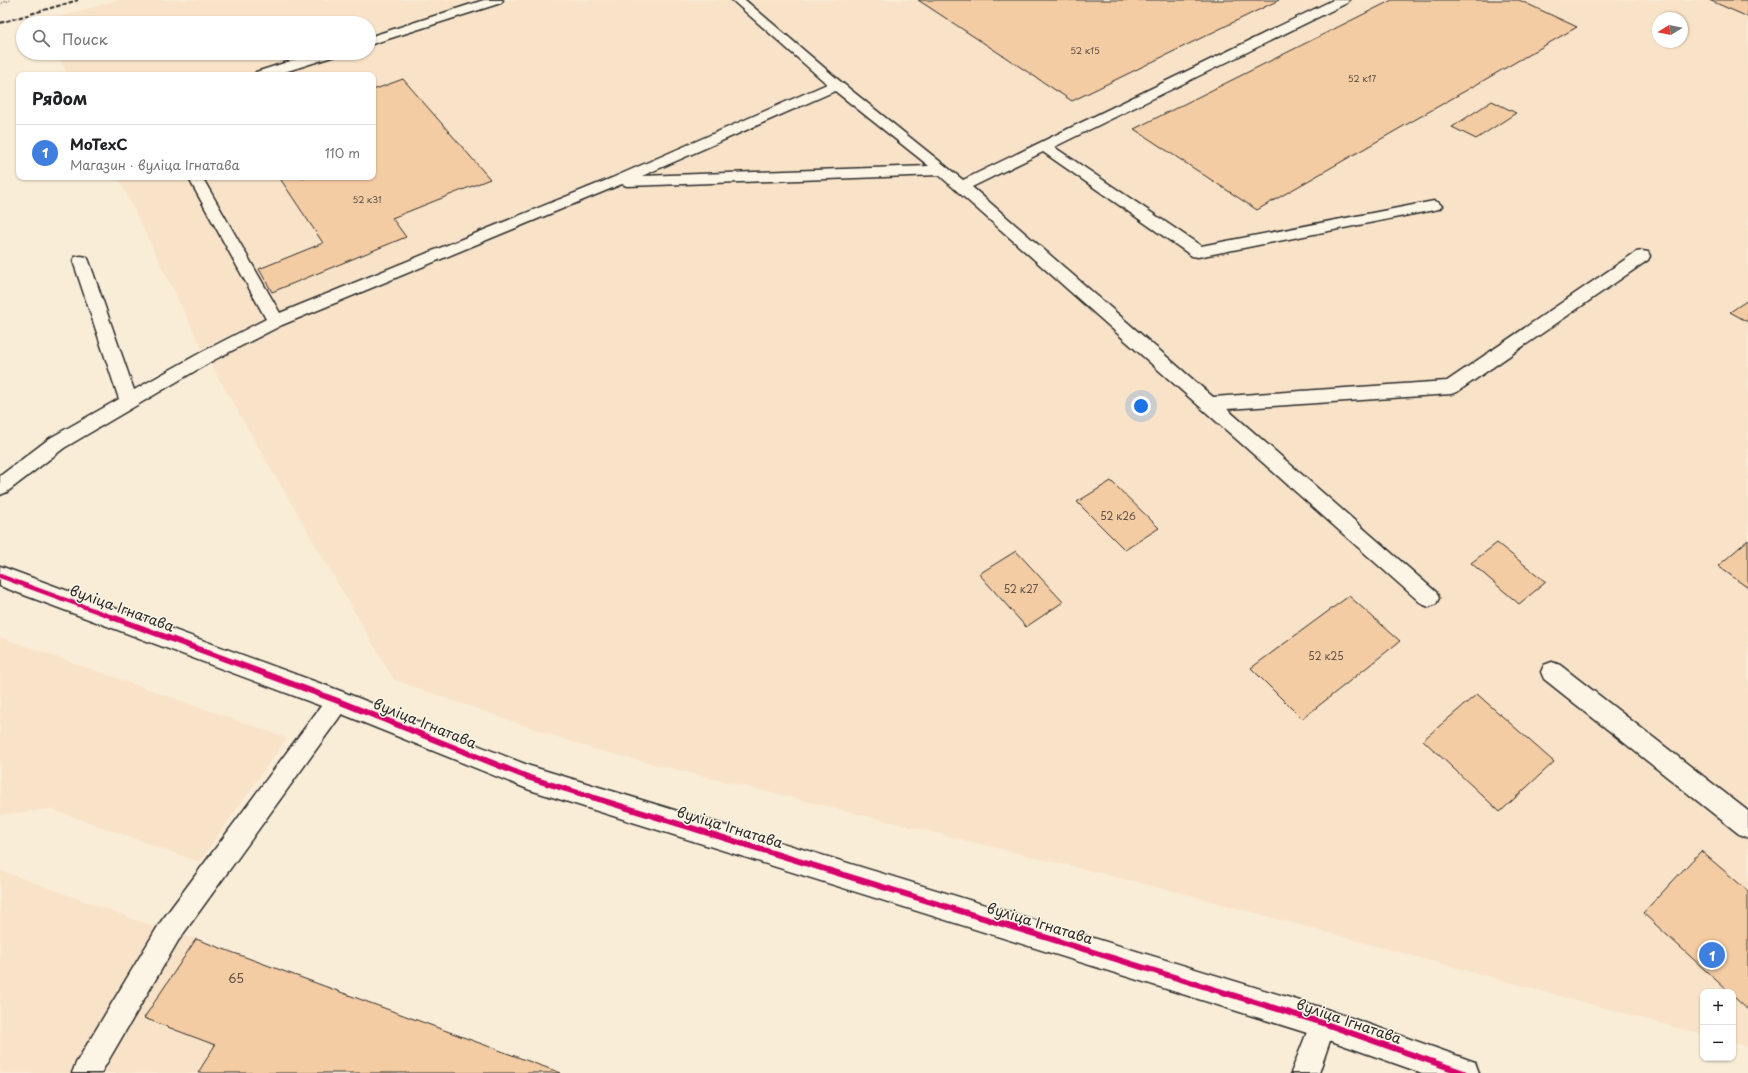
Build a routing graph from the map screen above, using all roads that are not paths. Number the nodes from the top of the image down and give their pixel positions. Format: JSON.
{"nodes":[{"id":1,"x":497,"y":0,"type":"edge"},
{"id":2,"x":738,"y":0,"type":"edge"},
{"id":3,"x":1343,"y":0,"type":"edge"},
{"id":4,"x":376,"y":39,"type":"edge"},
{"id":5,"x":308,"y":60,"type":"edge"},
{"id":6,"x":270,"y":72,"type":"edge"},
{"id":7,"x":836,"y":85,"type":"junction"},
{"id":8,"x":1044,"y":146,"type":"junction"},
{"id":9,"x":943,"y":170,"type":"junction"},
{"id":10,"x":197,"y":180,"type":"edge"},
{"id":11,"x":617,"y":181,"type":"junction"},
{"id":12,"x":962,"y":186,"type":"junction"},
{"id":13,"x":1434,"y":206,"type":"dead end"},
{"id":14,"x":1642,"y":256,"type":"dead end"},
{"id":15,"x":81,"y":261,"type":"dead end"},
{"id":16,"x":276,"y":321,"type":"junction"},
{"id":17,"x":129,"y":401,"type":"junction"},
{"id":18,"x":1208,"y":404,"type":"junction"},
{"id":19,"x":0,"y":487,"type":"edge"},
{"id":20,"x":0,"y":576,"type":"edge"},
{"id":21,"x":1429,"y":598,"type":"dead end"},
{"id":22,"x":1552,"y":672,"type":"dead end"},
{"id":23,"x":338,"y":701,"type":"junction"},
{"id":24,"x":1748,"y":826,"type":"edge"},
{"id":25,"x":1323,"y":1023,"type":"junction"},
{"id":26,"x":86,"y":1073,"type":"edge"},
{"id":27,"x":1305,"y":1073,"type":"edge"},
{"id":28,"x":1464,"y":1073,"type":"edge"}],
"edges":[{"from":1,"to":4,"type":"lane"},
{"from":2,"to":7,"type":"lane"},
{"from":3,"to":8,"type":"lane"},
{"from":5,"to":6,"type":"lane"},
{"from":7,"to":9,"type":"lane"},
{"from":7,"to":11,"type":"lane"},
{"from":8,"to":12,"type":"lane"},
{"from":8,"to":13,"type":"lane"},
{"from":9,"to":11,"type":"lane"},
{"from":9,"to":12,"type":"lane"},
{"from":10,"to":16,"type":"lane"},
{"from":11,"to":16,"type":"lane"},
{"from":12,"to":18,"type":"lane"},
{"from":14,"to":18,"type":"lane"},
{"from":15,"to":17,"type":"lane"},
{"from":16,"to":17,"type":"lane"},
{"from":17,"to":19,"type":"lane"},
{"from":18,"to":21,"type":"lane"},
{"from":20,"to":23,"type":"street","name":"вуліца Ігнатава"},
{"from":22,"to":24,"type":"lane"},
{"from":23,"to":25,"type":"street","name":"вуліца Ігнатава"},
{"from":23,"to":26,"type":"lane"},
{"from":25,"to":27,"type":"lane"},
{"from":25,"to":28,"type":"street","name":"вуліца Ігнатава"}]}
